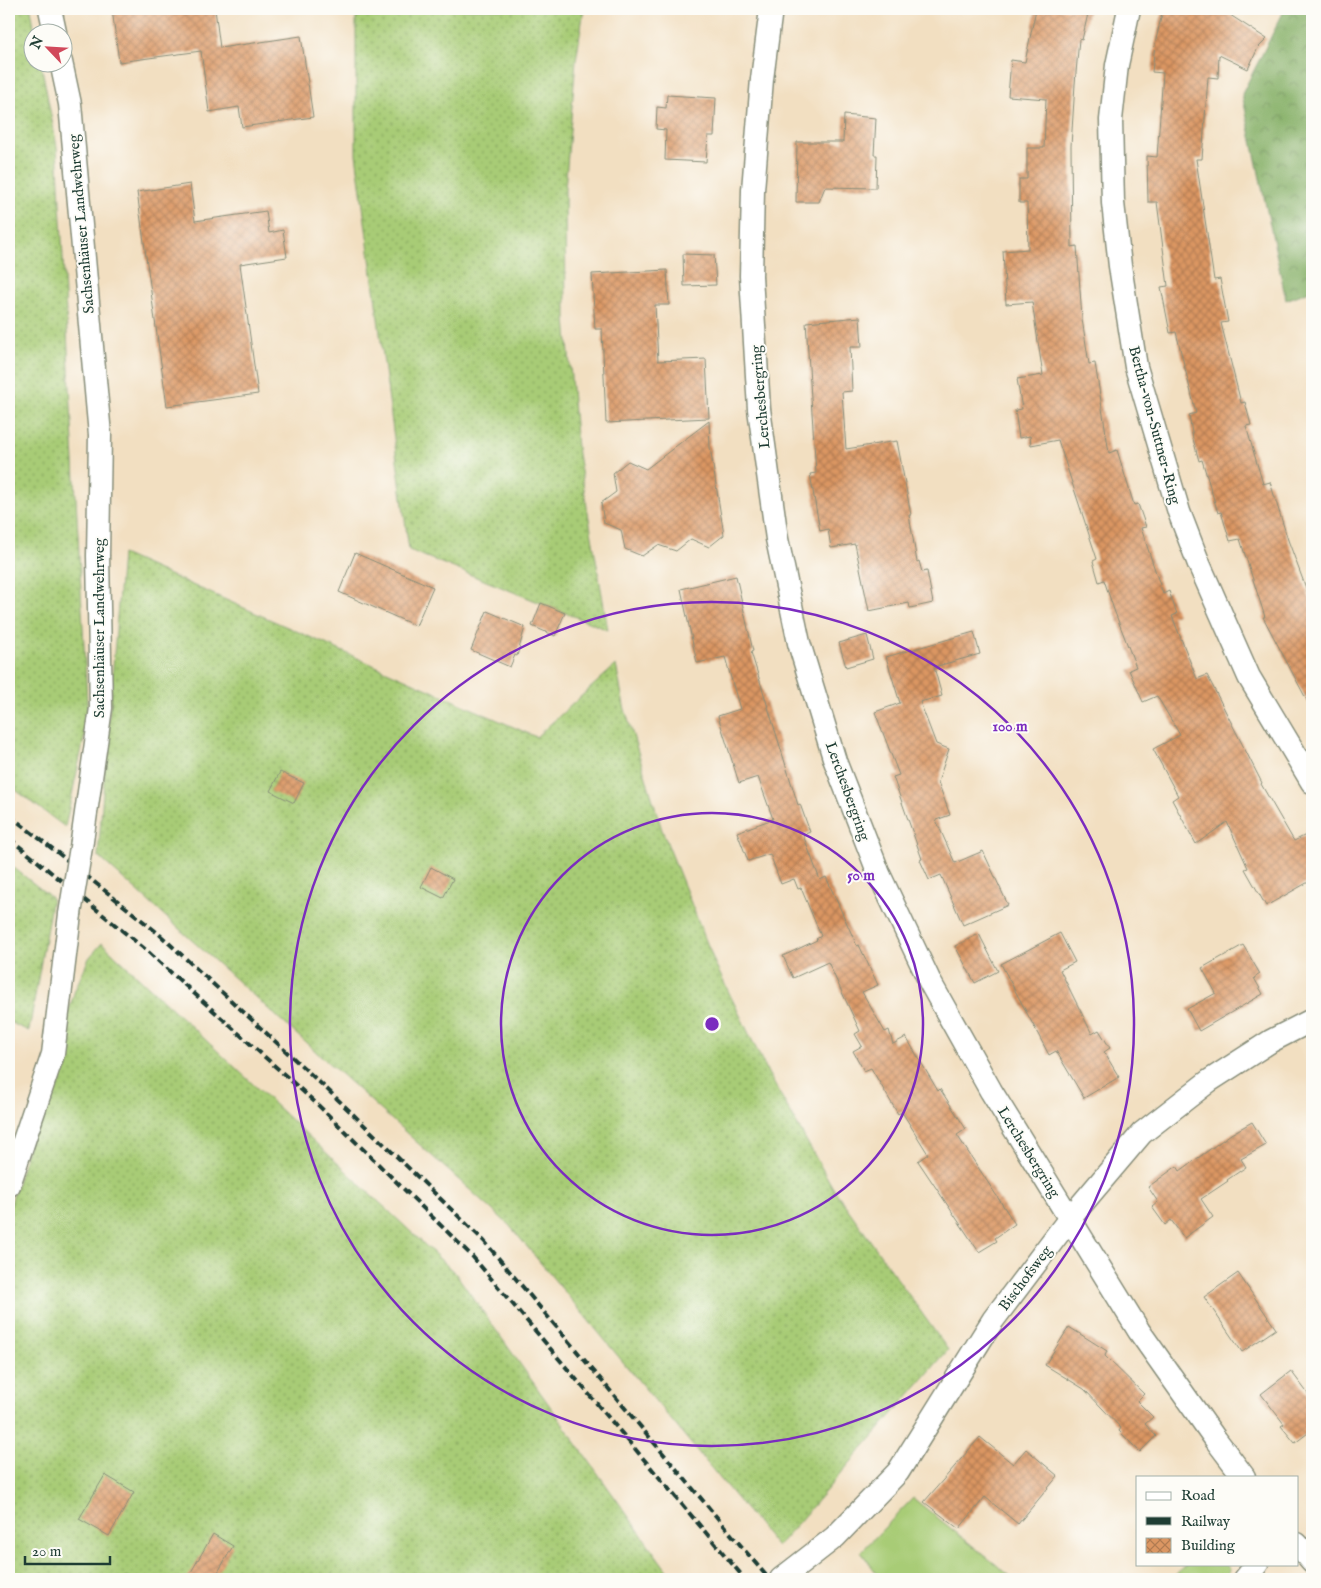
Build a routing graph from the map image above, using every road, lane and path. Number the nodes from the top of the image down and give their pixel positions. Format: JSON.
{"nodes":[{"id":1,"x":50,"y":9,"type":"edge"},
{"id":2,"x":771,"y":9,"type":"edge"},
{"id":3,"x":1129,"y":9,"type":"edge"},
{"id":4,"x":53,"y":22,"type":"edge"},
{"id":5,"x":63,"y":72,"type":"edge"},
{"id":6,"x":1312,"y":782,"type":"edge"},
{"id":7,"x":1312,"y":1020,"type":"edge"},
{"id":8,"x":9,"y":1185,"type":"edge"},
{"id":9,"x":1070,"y":1218,"type":"junction"},
{"id":10,"x":1243,"y":1476,"type":"edge"},
{"id":11,"x":1298,"y":1545,"type":"edge"},
{"id":12,"x":1312,"y":1561,"type":"edge"},
{"id":13,"x":1255,"y":1566,"type":"edge"},
{"id":14,"x":781,"y":1579,"type":"edge"},
{"id":15,"x":1245,"y":1579,"type":"edge"}],
"edges":[{"from":1,"to":4,"type":"street"},
{"from":2,"to":9,"type":"street","name":"Lerchesbergring"},
{"from":3,"to":6,"type":"street","name":"Bertha-von-Suttner-Ring"},
{"from":5,"to":8,"type":"street","name":"Sachsenhäuser Landwehrweg","bridge":true},
{"from":7,"to":9,"type":"street","name":"Bischofsweg"},
{"from":9,"to":10,"type":"street","name":"Lerchesbergring"},
{"from":9,"to":14,"type":"street","name":"Bischofsweg"},
{"from":11,"to":12,"type":"street"},
{"from":13,"to":15,"type":"street"}]}
